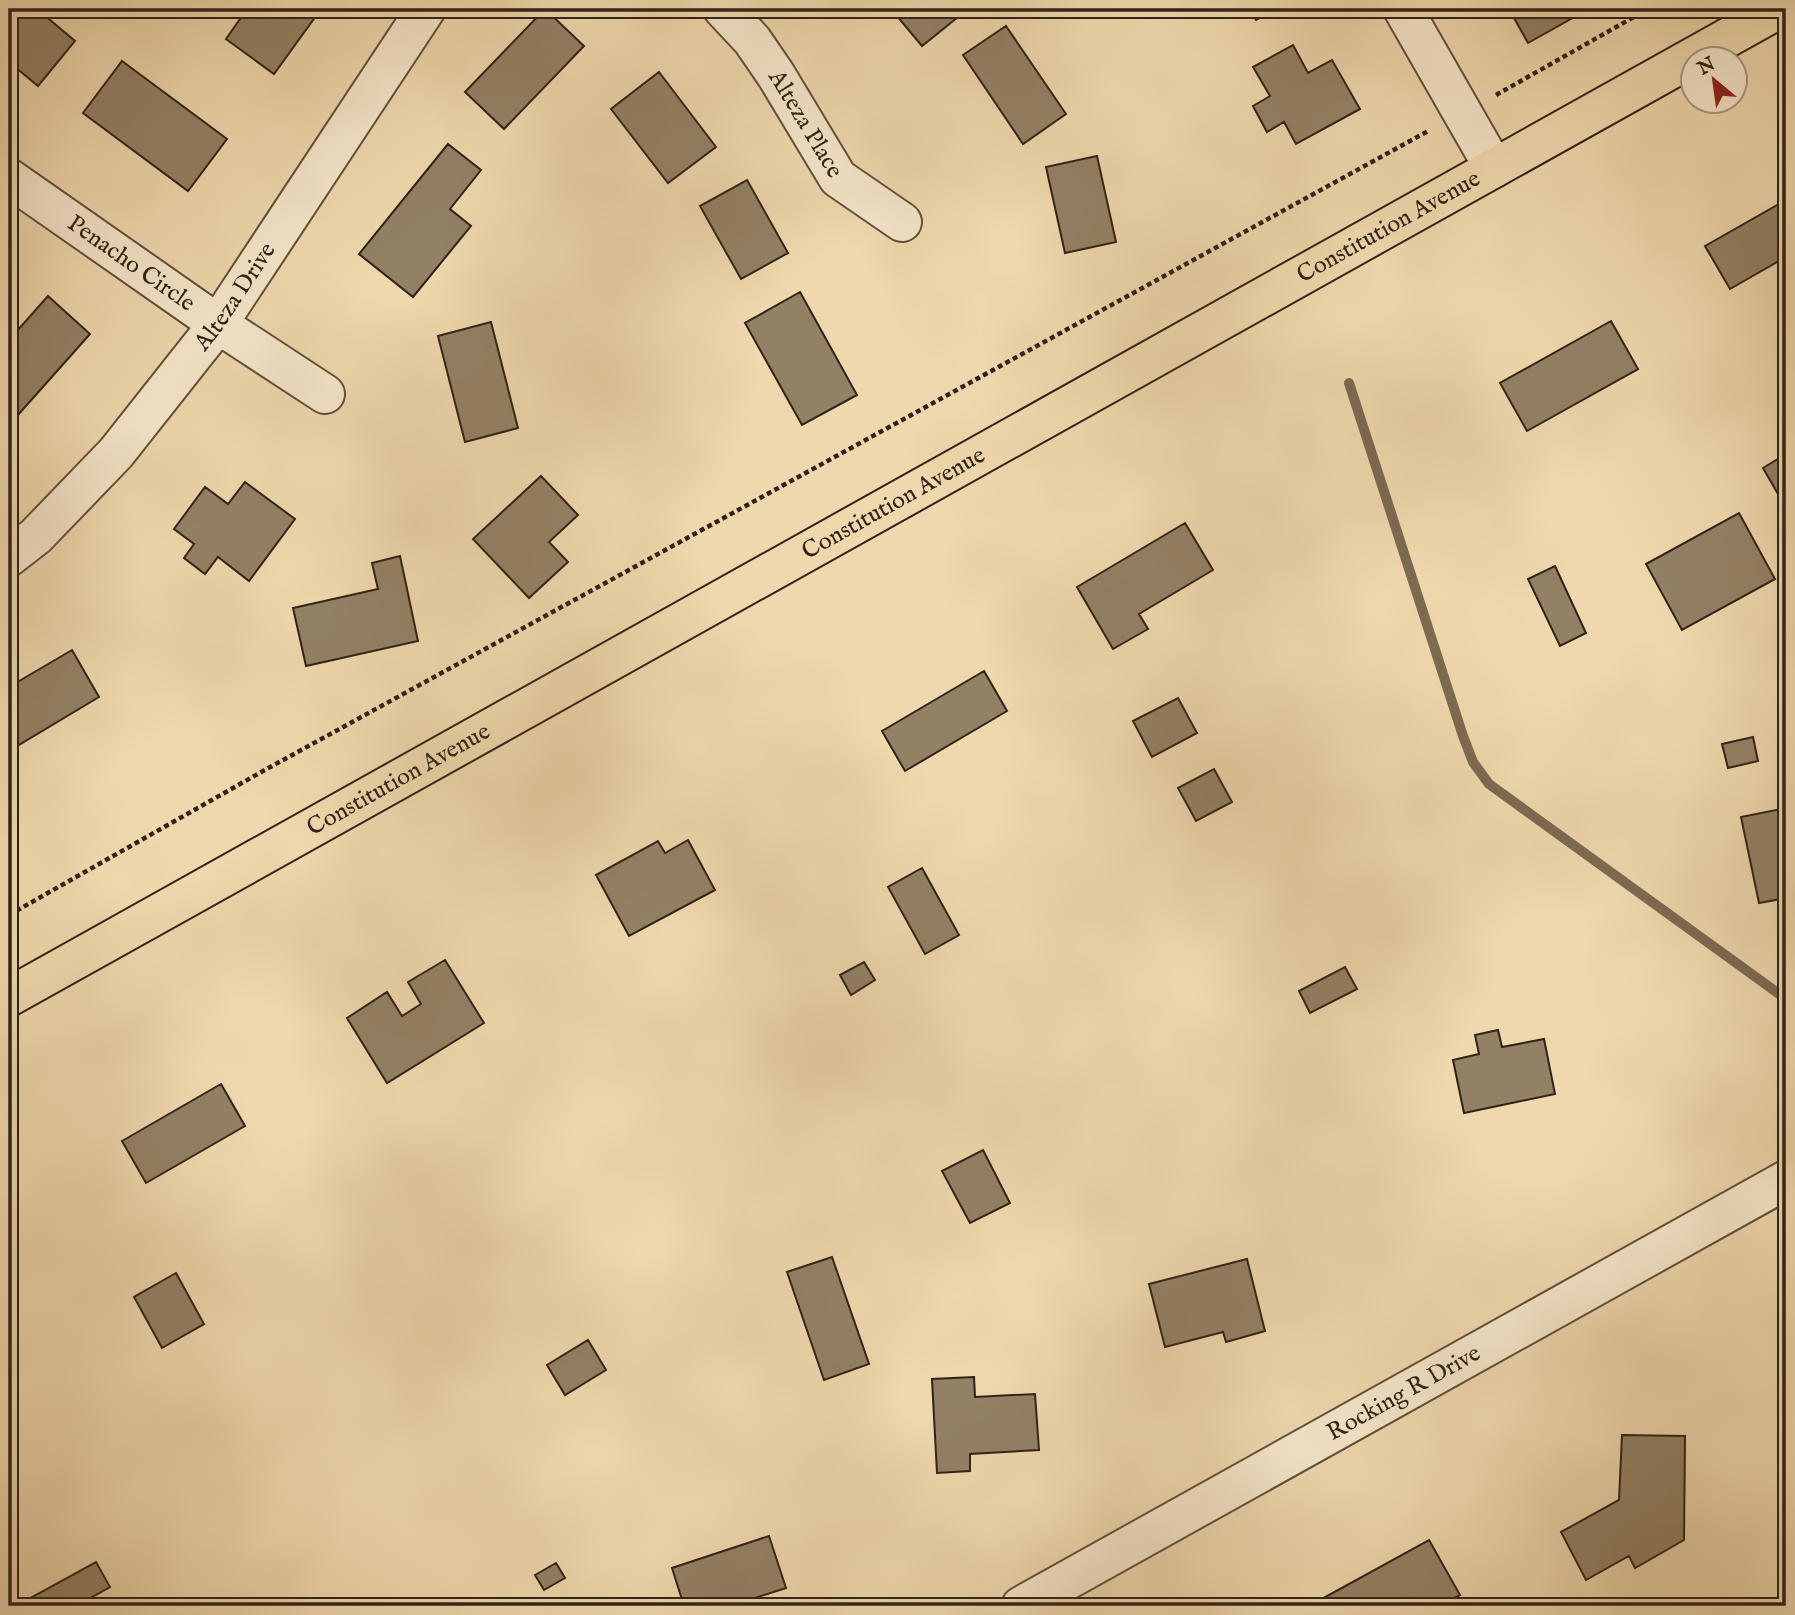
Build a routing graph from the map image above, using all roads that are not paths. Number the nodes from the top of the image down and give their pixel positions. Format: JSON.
{"nodes":[{"id":1,"x":426,"y":9,"type":"edge"},
{"id":2,"x":723,"y":9,"type":"edge"},
{"id":3,"x":1403,"y":9,"type":"edge"},
{"id":4,"x":1779,"y":9,"type":"edge"},
{"id":5,"x":1494,"y":168,"type":"junction"},
{"id":6,"x":9,"y":178,"type":"edge"},
{"id":7,"x":902,"y":222,"type":"dead end"},
{"id":8,"x":218,"y":324,"type":"junction"},
{"id":9,"x":325,"y":394,"type":"dead end"},
{"id":10,"x":9,"y":557,"type":"edge"},
{"id":11,"x":9,"y":997,"type":"edge"},
{"id":12,"x":1786,"y":1180,"type":"edge"},
{"id":13,"x":1021,"y":1606,"type":"edge"}],
"edges":[{"from":1,"to":8,"type":"street","name":"Alteza Drive"},
{"from":2,"to":7,"type":"street","name":"Alteza Place"},
{"from":3,"to":5,"type":"street"},
{"from":4,"to":5,"type":"main road","name":"Constitution Avenue"},
{"from":5,"to":11,"type":"main road","name":"Constitution Avenue"},
{"from":6,"to":8,"type":"street","name":"Penacho Circle"},
{"from":8,"to":9,"type":"street","name":"Penacho Circle"},
{"from":8,"to":10,"type":"street","name":"Alteza Drive"},
{"from":12,"to":13,"type":"street","name":"Rocking R Drive"}]}
